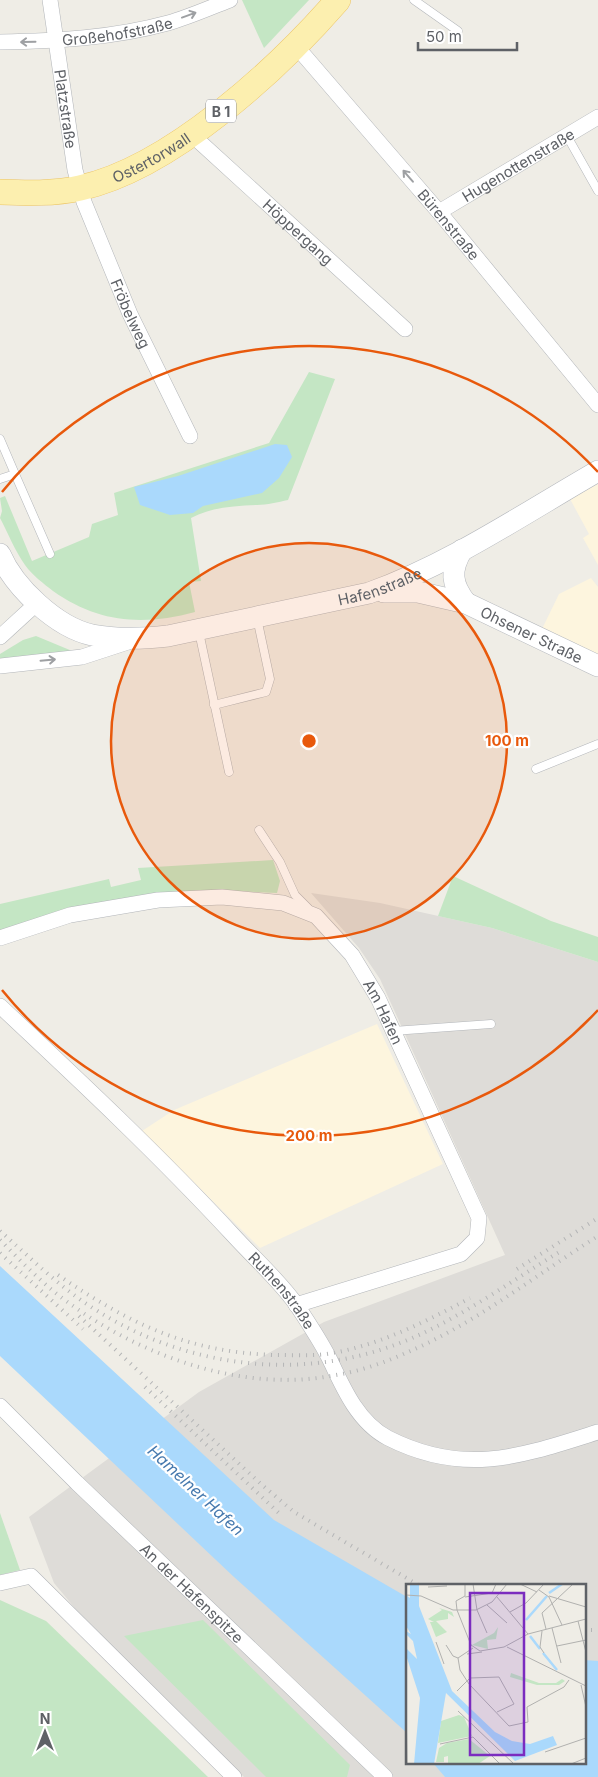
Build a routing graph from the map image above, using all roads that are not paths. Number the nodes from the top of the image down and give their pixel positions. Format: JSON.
{"nodes":[{"id":1,"x":50,"y":0,"type":"edge"},
{"id":2,"x":230,"y":0,"type":"edge"},
{"id":3,"x":338,"y":0,"type":"edge"},
{"id":4,"x":414,"y":0,"type":"edge"},
{"id":5,"x":458,"y":31,"type":"dead end"},
{"id":6,"x":56,"y":41,"type":"junction"},
{"id":7,"x":0,"y":42,"type":"edge"},
{"id":8,"x":296,"y":46,"type":"junction"},
{"id":9,"x":598,"y":117,"type":"edge"},
{"id":10,"x":191,"y":134,"type":"junction"},
{"id":11,"x":567,"y":136,"type":"junction"},
{"id":12,"x":79,"y":188,"type":"junction"},
{"id":13,"x":598,"y":191,"type":"edge"},
{"id":14,"x":0,"y":192,"type":"edge"},
{"id":15,"x":439,"y":212,"type":"junction"},
{"id":16,"x":405,"y":330,"type":"dead end"},
{"id":17,"x":598,"y":405,"type":"edge"},
{"id":18,"x":190,"y":436,"type":"dead end"},
{"id":19,"x":0,"y":439,"type":"edge"},
{"id":20,"x":598,"y":471,"type":"edge"},
{"id":21,"x":15,"y":474,"type":"junction"},
{"id":22,"x":0,"y":479,"type":"edge"},
{"id":23,"x":462,"y":550,"type":"junction"},
{"id":24,"x":0,"y":554,"type":"edge"},
{"id":25,"x":50,"y":554,"type":"dead end"},
{"id":26,"x":369,"y":593,"type":"junction"},
{"id":27,"x":466,"y":603,"type":"junction"},
{"id":28,"x":36,"y":604,"type":"junction"},
{"id":29,"x":257,"y":618,"type":"junction"},
{"id":30,"x":198,"y":630,"type":"junction"},
{"id":31,"x":0,"y":637,"type":"edge"},
{"id":32,"x":137,"y":640,"type":"junction"},
{"id":33,"x":0,"y":666,"type":"edge"},
{"id":34,"x":598,"y":666,"type":"edge"},
{"id":35,"x":214,"y":705,"type":"junction"},
{"id":36,"x":598,"y":744,"type":"edge"},
{"id":37,"x":536,"y":769,"type":"dead end"},
{"id":38,"x":229,"y":772,"type":"dead end"},
{"id":39,"x":259,"y":830,"type":"dead end"},
{"id":40,"x":316,"y":916,"type":"junction"},
{"id":41,"x":0,"y":938,"type":"edge"},
{"id":42,"x":0,"y":1006,"type":"edge"},
{"id":43,"x":491,"y":1024,"type":"dead end"},
{"id":44,"x":393,"y":1031,"type":"junction"},
{"id":45,"x":296,"y":1305,"type":"junction"},
{"id":46,"x":0,"y":1406,"type":"edge"},
{"id":47,"x":598,"y":1432,"type":"edge"},
{"id":48,"x":0,"y":1583,"type":"edge"},
{"id":49,"x":234,"y":1777,"type":"edge"},
{"id":50,"x":385,"y":1777,"type":"edge"}],
"edges":[{"from":1,"to":6,"type":"street","name":"Platzstraße"},
{"from":6,"to":2,"type":"street","name":"Großehofstraße","one_way":true},
{"from":3,"to":8,"type":"main road","name":"Ostertorwall","number":"B 1"},
{"from":4,"to":5,"type":"lane"},
{"from":6,"to":7,"type":"street","name":"Großehofstraße","one_way":true},
{"from":6,"to":12,"type":"street","name":"Platzstraße"},
{"from":8,"to":10,"type":"main road","name":"Ostertorwall","number":"B 1"},
{"from":15,"to":8,"type":"street","name":"Bürenstraße","one_way":true},
{"from":9,"to":11,"type":"street","name":"Hugenottenstraße"},
{"from":10,"to":12,"type":"main road","name":"Ostertorwall","number":"B 1"},
{"from":10,"to":16,"type":"street","name":"Höppergang"},
{"from":11,"to":13,"type":"lane"},
{"from":11,"to":15,"type":"street","name":"Hugenottenstraße"},
{"from":12,"to":14,"type":"main road","name":"Ostertorwall","number":"B 1"},
{"from":12,"to":18,"type":"street","name":"Fröbelweg"},
{"from":15,"to":17,"type":"street","name":"Bürenstraße"},
{"from":19,"to":21,"type":"lane"},
{"from":20,"to":23,"type":"main road","name":"Hafenstraße"},
{"from":21,"to":22,"type":"lane"},
{"from":21,"to":25,"type":"lane"},
{"from":23,"to":26,"type":"main road","name":"Hafenstraße"},
{"from":23,"to":27,"type":"main road","name":"Ohsener Straße"},
{"from":24,"to":28,"type":"main road"},
{"from":26,"to":27,"type":"main road","name":"Ohsener Straße"},
{"from":26,"to":29,"type":"main road","name":"Hafenstraße"},
{"from":27,"to":34,"type":"main road","name":"Ohsener Straße"},
{"from":28,"to":31,"type":"street"},
{"from":28,"to":32,"type":"main road","name":"Hafenstraße"},
{"from":29,"to":30,"type":"main road","name":"Hafenstraße"},
{"from":29,"to":35,"type":"lane"},
{"from":30,"to":32,"type":"main road","name":"Hafenstraße"},
{"from":30,"to":35,"type":"lane"},
{"from":33,"to":32,"type":"street","name":"Hafenstraße","one_way":true},
{"from":35,"to":38,"type":"lane"},
{"from":36,"to":37,"type":"lane"},
{"from":39,"to":40,"type":"lane"},
{"from":40,"to":41,"type":"street","name":"Am Hafen"},
{"from":40,"to":44,"type":"street","name":"Am Hafen"},
{"from":42,"to":45,"type":"street","name":"Ruthenstraße"},
{"from":43,"to":44,"type":"lane"},
{"from":44,"to":45,"type":"street","name":"Am Hafen"},
{"from":45,"to":47,"type":"street","name":"Ruthenstraße"},
{"from":46,"to":50,"type":"street","name":"An der Hafenspitze"},
{"from":48,"to":49,"type":"street"}]}
